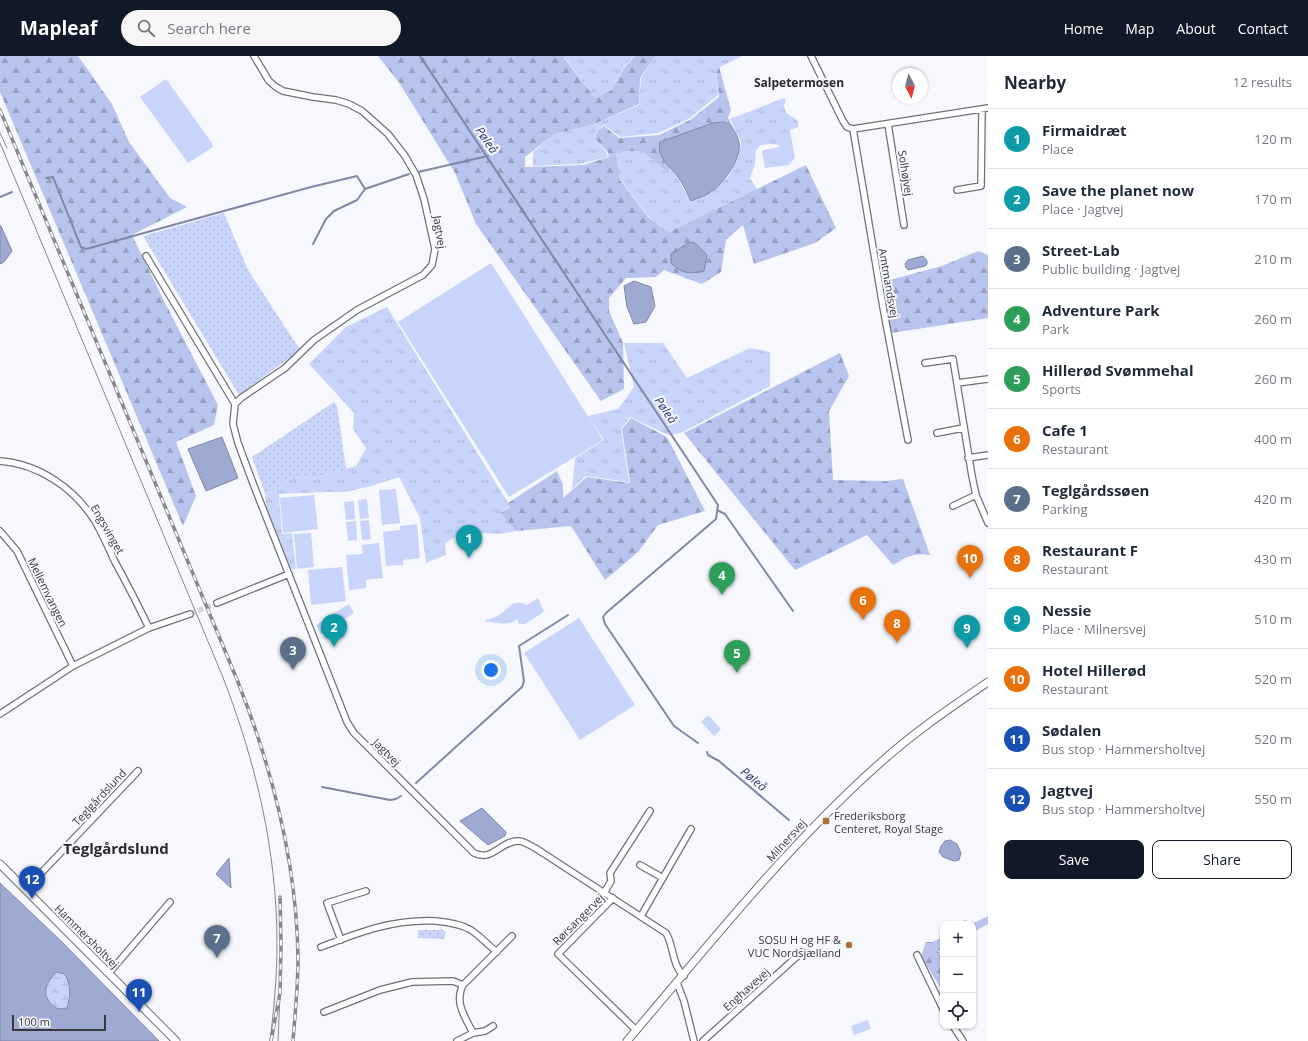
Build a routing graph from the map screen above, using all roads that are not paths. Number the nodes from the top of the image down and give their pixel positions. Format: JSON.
{"nodes":[{"id":1,"x":254,"y":56,"type":"edge"},
{"id":2,"x":811,"y":56,"type":"edge"},
{"id":3,"x":985,"y":108,"type":"edge"},
{"id":4,"x":888,"y":124,"type":"junction"},
{"id":5,"x":853,"y":129,"type":"junction"},
{"id":6,"x":985,"y":153,"type":"edge"},
{"id":7,"x":957,"y":190,"type":"dead end"},
{"id":8,"x":904,"y":225,"type":"dead end"},
{"id":9,"x":146,"y":256,"type":"dead end"},
{"id":10,"x":925,"y":363,"type":"dead end"},
{"id":11,"x":988,"y":379,"type":"edge"},
{"id":12,"x":957,"y":383,"type":"junction"},
{"id":13,"x":235,"y":404,"type":"junction"},
{"id":14,"x":963,"y":428,"type":"junction"},
{"id":15,"x":937,"y":433,"type":"dead end"},
{"id":16,"x":908,"y":440,"type":"dead end"},
{"id":17,"x":988,"y":455,"type":"edge"},
{"id":18,"x":968,"y":458,"type":"junction"},
{"id":19,"x":0,"y":461,"type":"edge"},
{"id":20,"x":976,"y":495,"type":"junction"},
{"id":21,"x":953,"y":506,"type":"dead end"},
{"id":22,"x":988,"y":523,"type":"edge"},
{"id":23,"x":0,"y":531,"type":"edge"},
{"id":24,"x":289,"y":574,"type":"junction"},
{"id":25,"x":217,"y":603,"type":"tunnel mouth"},
{"id":26,"x":190,"y":614,"type":"tunnel mouth"},
{"id":27,"x":149,"y":628,"type":"junction"},
{"id":28,"x":73,"y":666,"type":"junction"},
{"id":29,"x":988,"y":682,"type":"edge"},
{"id":30,"x":0,"y":714,"type":"edge"},
{"id":31,"x":138,"y":770,"type":"dead end"},
{"id":32,"x":650,"y":811,"type":"dead end"},
{"id":33,"x":692,"y":829,"type":"dead end"},
{"id":34,"x":0,"y":864,"type":"edge"},
{"id":35,"x":640,"y":865,"type":"dead end"},
{"id":36,"x":663,"y":878,"type":"junction"},
{"id":37,"x":26,"y":890,"type":"junction"},
{"id":38,"x":366,"y":890,"type":"dead end"},
{"id":39,"x":604,"y":893,"type":"junction"},
{"id":40,"x":613,"y":898,"type":"junction"},
{"id":41,"x":170,"y":902,"type":"dead end"},
{"id":42,"x":642,"y":916,"type":"junction"},
{"id":43,"x":512,"y":936,"type":"dead end"},
{"id":44,"x":341,"y":940,"type":"junction"},
{"id":45,"x":321,"y":947,"type":"dead end"},
{"id":46,"x":497,"y":952,"type":"junction"},
{"id":47,"x":802,"y":952,"type":"dead end"},
{"id":48,"x":917,"y":955,"type":"dead end"},
{"id":49,"x":109,"y":973,"type":"junction"},
{"id":50,"x":684,"y":976,"type":"junction"},
{"id":51,"x":677,"y":983,"type":"junction"},
{"id":52,"x":463,"y":985,"type":"junction"},
{"id":53,"x":940,"y":1003,"type":"edge"},
{"id":54,"x":324,"y":1012,"type":"dead end"},
{"id":55,"x":493,"y":1026,"type":"dead end"},
{"id":56,"x":955,"y":1029,"type":"edge"},
{"id":57,"x":636,"y":1030,"type":"junction"},
{"id":58,"x":472,"y":1033,"type":"junction"},
{"id":59,"x":176,"y":1041,"type":"edge"},
{"id":60,"x":457,"y":1041,"type":"edge"},
{"id":61,"x":627,"y":1041,"type":"edge"},
{"id":62,"x":694,"y":1041,"type":"edge"},
{"id":63,"x":703,"y":1041,"type":"edge"},
{"id":64,"x":963,"y":1041,"type":"edge"}],
"edges":[{"from":1,"to":13,"type":"street","name":"Jagtvej"},
{"from":2,"to":5,"type":"street"},
{"from":3,"to":4,"type":"street"},
{"from":3,"to":6,"type":"street"},
{"from":4,"to":5,"type":"street"},
{"from":4,"to":8,"type":"street","name":"Solhøjvej"},
{"from":5,"to":16,"type":"street","name":"Amtmandsvej"},
{"from":6,"to":7,"type":"street"},
{"from":9,"to":13,"type":"street"},
{"from":10,"to":12,"type":"street"},
{"from":11,"to":12,"type":"street"},
{"from":12,"to":14,"type":"street"},
{"from":13,"to":24,"type":"street","name":"Jagtvej"},
{"from":14,"to":15,"type":"street"},
{"from":14,"to":18,"type":"street"},
{"from":17,"to":18,"type":"street"},
{"from":18,"to":20,"type":"street"},
{"from":19,"to":27,"type":"street","name":"Engsvinget"},
{"from":20,"to":21,"type":"street"},
{"from":20,"to":22,"type":"street"},
{"from":23,"to":28,"type":"street","name":"Mellemvangen"},
{"from":24,"to":25,"type":"street"},
{"from":24,"to":39,"type":"street","name":"Jagtvej"},
{"from":26,"to":27,"type":"street"},
{"from":27,"to":28,"type":"street"},
{"from":28,"to":30,"type":"street"},
{"from":29,"to":50,"type":"street","name":"Milnersvej"},
{"from":31,"to":37,"type":"street","name":"Teglgårdslund"},
{"from":32,"to":39,"type":"street"},
{"from":33,"to":36,"type":"street"},
{"from":34,"to":37,"type":"street","name":"Hammersholtvej"},
{"from":35,"to":36,"type":"street"},
{"from":36,"to":42,"type":"street"},
{"from":37,"to":49,"type":"street","name":"Hammersholtvej"},
{"from":38,"to":44,"type":"street"},
{"from":39,"to":40,"type":"street"},
{"from":40,"to":42,"type":"street"},
{"from":40,"to":57,"type":"street","name":"Rørsangervej"},
{"from":41,"to":49,"type":"street"},
{"from":42,"to":50,"type":"street"},
{"from":43,"to":46,"type":"street"},
{"from":44,"to":45,"type":"street"},
{"from":44,"to":46,"type":"street"},
{"from":46,"to":52,"type":"street"},
{"from":47,"to":63,"type":"street","name":"Enghavevej"},
{"from":48,"to":53,"type":"street"},
{"from":49,"to":59,"type":"street","name":"Hammersholtvej"},
{"from":50,"to":51,"type":"street","name":"Milnersvej"},
{"from":51,"to":57,"type":"street","name":"Milnersvej"},
{"from":51,"to":62,"type":"street"},
{"from":52,"to":54,"type":"street"},
{"from":52,"to":58,"type":"street"},
{"from":55,"to":58,"type":"street"},
{"from":56,"to":64,"type":"street"},
{"from":57,"to":61,"type":"street","name":"Milnersvej"},
{"from":58,"to":60,"type":"street"}]}
